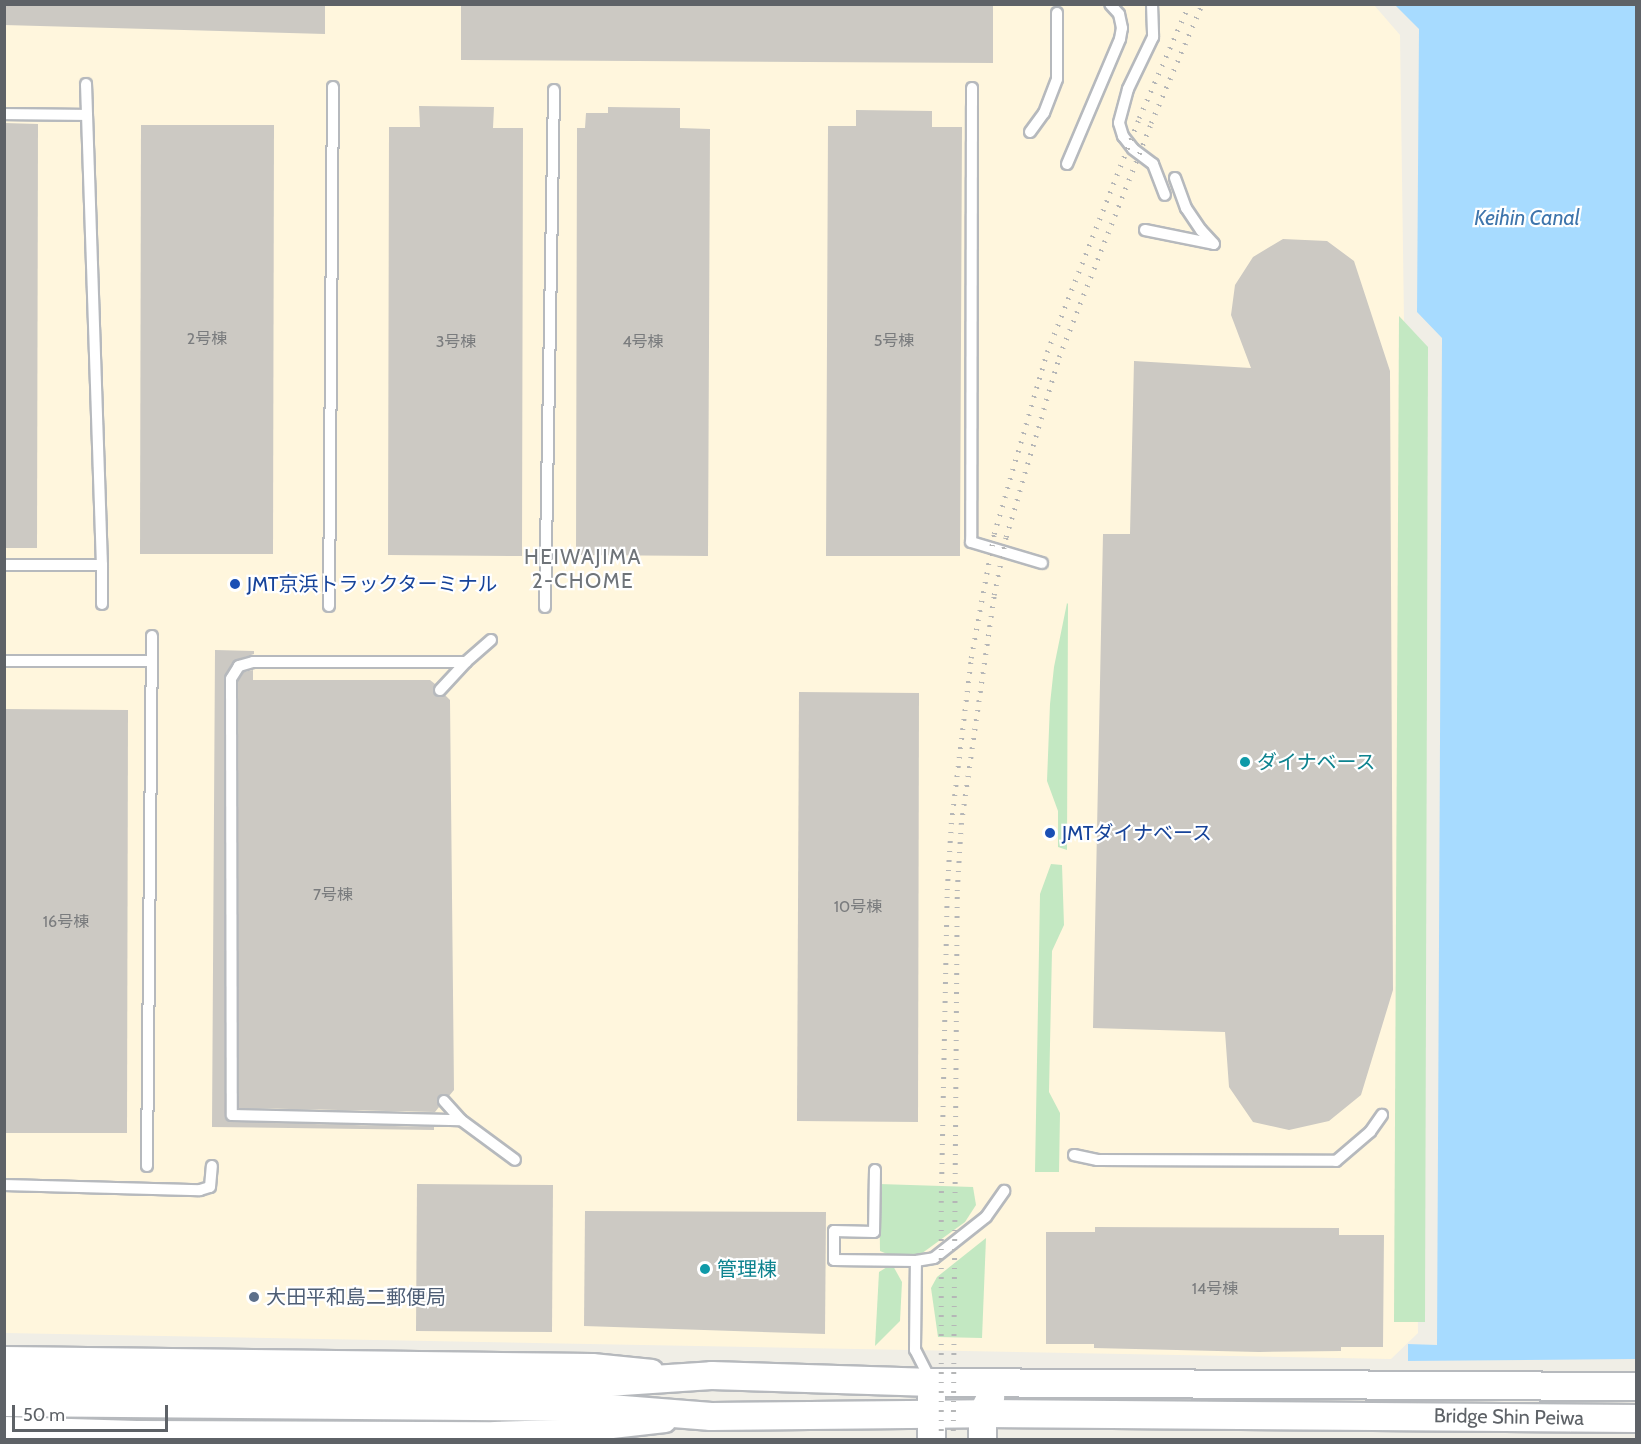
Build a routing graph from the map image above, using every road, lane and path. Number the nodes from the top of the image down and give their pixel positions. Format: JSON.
{"nodes":[{"id":1,"x":1110,"y":4,"type":"edge"},
{"id":2,"x":1152,"y":4,"type":"edge"},
{"id":3,"x":1057,"y":13,"type":"dead end"},
{"id":4,"x":86,"y":84,"type":"dead end"},
{"id":5,"x":333,"y":87,"type":"dead end"},
{"id":6,"x":972,"y":88,"type":"dead end"},
{"id":7,"x":554,"y":90,"type":"dead end"},
{"id":8,"x":4,"y":114,"type":"edge"},
{"id":9,"x":87,"y":115,"type":"junction"},
{"id":10,"x":1030,"y":132,"type":"dead end"},
{"id":11,"x":1067,"y":164,"type":"dead end"},
{"id":12,"x":1175,"y":178,"type":"dead end"},
{"id":13,"x":1165,"y":195,"type":"dead end"},
{"id":14,"x":1145,"y":230,"type":"dead end"},
{"id":15,"x":1042,"y":563,"type":"dead end"},
{"id":16,"x":4,"y":565,"type":"edge"},
{"id":17,"x":102,"y":565,"type":"junction"},
{"id":18,"x":102,"y":604,"type":"dead end"},
{"id":19,"x":329,"y":606,"type":"dead end"},
{"id":20,"x":545,"y":607,"type":"dead end"},
{"id":21,"x":152,"y":636,"type":"dead end"},
{"id":22,"x":491,"y":640,"type":"dead end"},
{"id":23,"x":4,"y":661,"type":"edge"},
{"id":24,"x":152,"y":661,"type":"junction"},
{"id":25,"x":466,"y":662,"type":"junction"},
{"id":26,"x":440,"y":690,"type":"dead end"},
{"id":27,"x":444,"y":1101,"type":"dead end"},
{"id":28,"x":1382,"y":1115,"type":"dead end"},
{"id":29,"x":461,"y":1120,"type":"junction"},
{"id":30,"x":1074,"y":1155,"type":"dead end"},
{"id":31,"x":515,"y":1160,"type":"dead end"},
{"id":32,"x":147,"y":1166,"type":"dead end"},
{"id":33,"x":212,"y":1166,"type":"dead end"},
{"id":34,"x":875,"y":1170,"type":"dead end"},
{"id":35,"x":4,"y":1185,"type":"edge"},
{"id":36,"x":1004,"y":1191,"type":"dead end"},
{"id":37,"x":916,"y":1261,"type":"junction"},
{"id":38,"x":4,"y":1357,"type":"edge"},
{"id":39,"x":711,"y":1376,"type":"junction"},
{"id":40,"x":4,"y":1379,"type":"edge"},
{"id":41,"x":932,"y":1382,"type":"junction"},
{"id":42,"x":998,"y":1382,"type":"junction"},
{"id":43,"x":1636,"y":1386,"type":"edge"},
{"id":44,"x":300,"y":1393,"type":"junction"},
{"id":45,"x":4,"y":1402,"type":"edge"},
{"id":46,"x":982,"y":1413,"type":"junction"},
{"id":47,"x":711,"y":1416,"type":"junction"},
{"id":48,"x":1636,"y":1418,"type":"edge"},
{"id":49,"x":931,"y":1426,"type":"edge"},
{"id":50,"x":4,"y":1427,"type":"edge"},
{"id":51,"x":136,"y":1435,"type":"edge"},
{"id":52,"x":494,"y":1436,"type":"edge"},
{"id":53,"x":982,"y":1440,"type":"edge"}],
"edges":[{"from":1,"to":11,"type":"lane"},
{"from":2,"to":13,"type":"lane"},
{"from":3,"to":10,"type":"lane"},
{"from":4,"to":9,"type":"lane"},
{"from":5,"to":19,"type":"lane"},
{"from":6,"to":15,"type":"lane"},
{"from":7,"to":20,"type":"lane"},
{"from":8,"to":9,"type":"lane"},
{"from":9,"to":17,"type":"lane"},
{"from":12,"to":14,"type":"lane"},
{"from":16,"to":17,"type":"lane"},
{"from":17,"to":18,"type":"lane"},
{"from":21,"to":24,"type":"lane"},
{"from":22,"to":25,"type":"lane"},
{"from":23,"to":24,"type":"lane"},
{"from":24,"to":32,"type":"lane"},
{"from":25,"to":26,"type":"lane"},
{"from":25,"to":29,"type":"lane"},
{"from":27,"to":29,"type":"lane"},
{"from":28,"to":30,"type":"lane"},
{"from":29,"to":31,"type":"lane"},
{"from":33,"to":35,"type":"lane"},
{"from":34,"to":37,"type":"lane"},
{"from":36,"to":37,"type":"lane"},
{"from":37,"to":41,"type":"lane"},
{"from":38,"to":39,"type":"street"},
{"from":39,"to":41,"type":"street","name":"Bridge Shin Peiwa"},
{"from":39,"to":44,"type":"street","name":"Bridge Shin Peiwa"},
{"from":40,"to":44,"type":"street"},
{"from":41,"to":42,"type":"street","name":"Bridge Shin Peiwa"},
{"from":41,"to":49,"type":"street"},
{"from":42,"to":43,"type":"street","name":"Bridge Shin Peiwa"},
{"from":42,"to":46,"type":"street"},
{"from":44,"to":45,"type":"street"},
{"from":44,"to":47,"type":"street","name":"Bridge Shin Peiwa"},
{"from":46,"to":48,"type":"street","name":"Bridge Shin Peiwa"},
{"from":46,"to":49,"type":"street","name":"Bridge Shin Peiwa"},
{"from":46,"to":53,"type":"street"},
{"from":47,"to":49,"type":"street","name":"Bridge Shin Peiwa"},
{"from":47,"to":52,"type":"street"},
{"from":50,"to":51,"type":"street"},
{"from":51,"to":52,"type":"street"}]}
